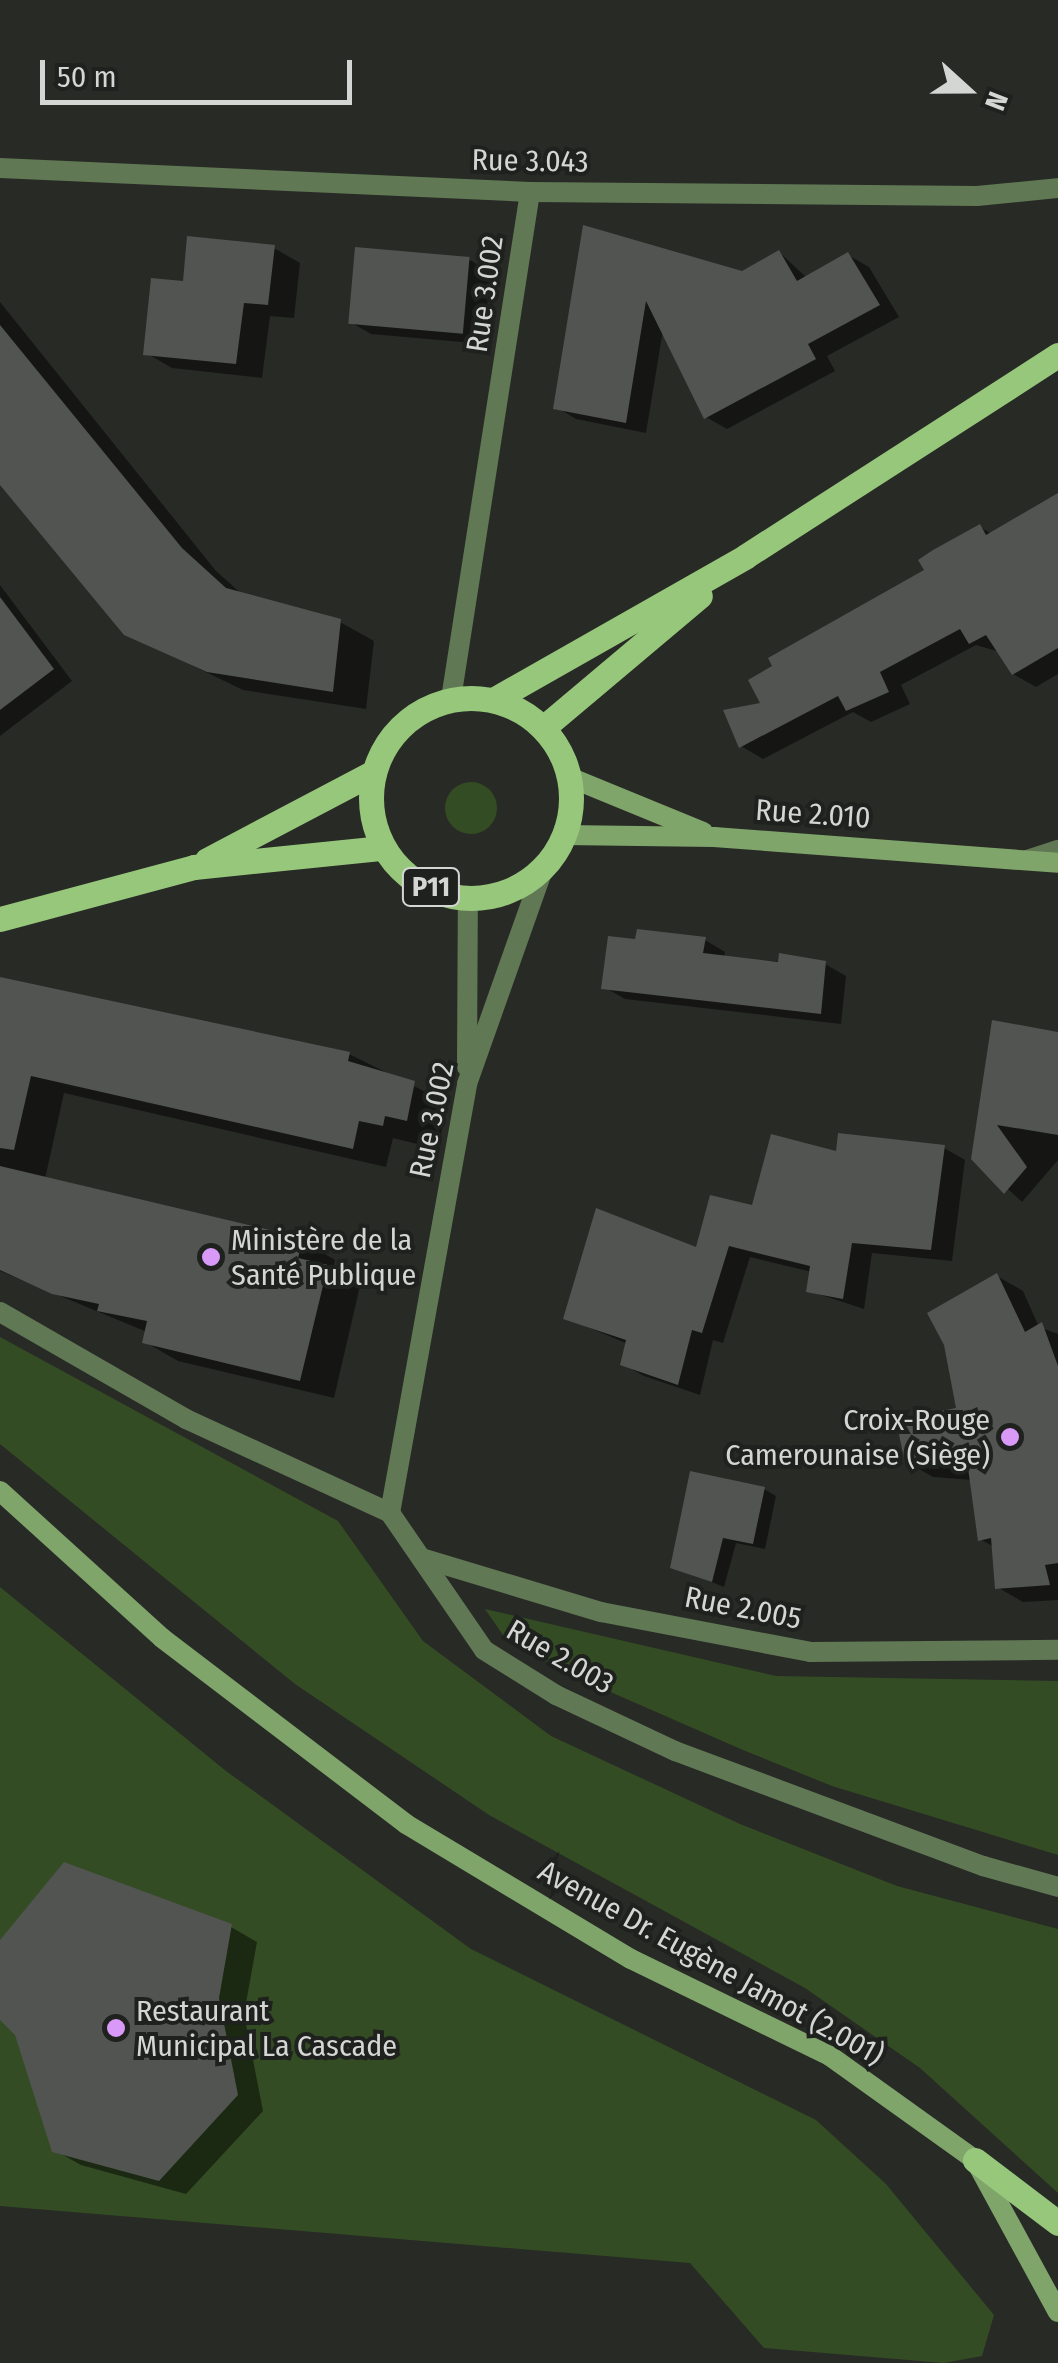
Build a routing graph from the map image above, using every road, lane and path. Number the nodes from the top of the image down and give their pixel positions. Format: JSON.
{"nodes":[{"id":1,"x":0,"y":168,"type":"edge"},
{"id":2,"x":1058,"y":188,"type":"edge"},
{"id":3,"x":530,"y":192,"type":"junction"},
{"id":4,"x":1058,"y":355,"type":"edge"},
{"id":5,"x":746,"y":556,"type":"junction"},
{"id":6,"x":451,"y":699,"type":"junction"},
{"id":7,"x":493,"y":700,"type":"junction"},
{"id":8,"x":543,"y":728,"type":"junction"},
{"id":9,"x":374,"y":772,"type":"junction"},
{"id":10,"x":569,"y":777,"type":"junction"},
{"id":11,"x":564,"y":835,"type":"junction"},
{"id":12,"x":714,"y":836,"type":"junction"},
{"id":13,"x":380,"y":848,"type":"junction"},
{"id":14,"x":1058,"y":850,"type":"edge"},
{"id":15,"x":1027,"y":860,"type":"junction"},
{"id":16,"x":1058,"y":863,"type":"edge"},
{"id":17,"x":544,"y":866,"type":"junction"},
{"id":18,"x":194,"y":867,"type":"junction"},
{"id":19,"x":468,"y":898,"type":"junction"},
{"id":20,"x":0,"y":918,"type":"edge"},
{"id":21,"x":466,"y":1084,"type":"junction"},
{"id":22,"x":0,"y":1312,"type":"edge"},
{"id":23,"x":0,"y":1491,"type":"edge"},
{"id":24,"x":390,"y":1513,"type":"junction"},
{"id":25,"x":425,"y":1559,"type":"junction"},
{"id":26,"x":1058,"y":1650,"type":"edge"},
{"id":27,"x":1058,"y":1887,"type":"edge"},
{"id":28,"x":975,"y":2160,"type":"junction"},
{"id":29,"x":1058,"y":2223,"type":"edge"},
{"id":30,"x":1058,"y":2312,"type":"edge"}],
"edges":[{"from":1,"to":3,"type":"street","name":"Rue 3.043"},
{"from":2,"to":3,"type":"street","name":"Rue 3.043"},
{"from":3,"to":6,"type":"street","name":"Rue 3.002"},
{"from":4,"to":5,"type":"main road"},
{"from":5,"to":7,"type":"main road"},
{"from":5,"to":8,"type":"main road"},
{"from":6,"to":7,"type":"main road"},
{"from":6,"to":9,"type":"main road"},
{"from":7,"to":8,"type":"main road"},
{"from":8,"to":10,"type":"main road"},
{"from":9,"to":13,"type":"main road","number":"P11"},
{"from":9,"to":18,"type":"main road","number":"P11"},
{"from":10,"to":11,"type":"main road","number":"P11"},
{"from":10,"to":12,"type":"main road"},
{"from":11,"to":12,"type":"main road","name":"Rue 2.010"},
{"from":11,"to":17,"type":"main road","number":"P11"},
{"from":12,"to":15,"type":"main road","name":"Rue 2.010"},
{"from":13,"to":18,"type":"main road","number":"P11"},
{"from":13,"to":19,"type":"main road","number":"P11"},
{"from":14,"to":15,"type":"street"},
{"from":15,"to":16,"type":"main road","name":"Rue 2.010"},
{"from":17,"to":19,"type":"main road","number":"P11"},
{"from":17,"to":21,"type":"street","name":"Rue 3.002"},
{"from":18,"to":20,"type":"main road","number":"P11"},
{"from":19,"to":21,"type":"street"},
{"from":21,"to":24,"type":"street","name":"Rue 3.002"},
{"from":22,"to":24,"type":"street","name":"Rue 2.003"},
{"from":23,"to":28,"type":"main road","name":"Avenue Dr. Eugène Jamot (2.001)"},
{"from":24,"to":25,"type":"street","name":"Rue 2.003"},
{"from":25,"to":26,"type":"street","name":"Rue 2.005"},
{"from":25,"to":27,"type":"street","name":"Rue 2.003"},
{"from":28,"to":29,"type":"main road"},
{"from":28,"to":30,"type":"main road","name":"Avenue Dr. Eugène Jamot (2.001)"}]}
